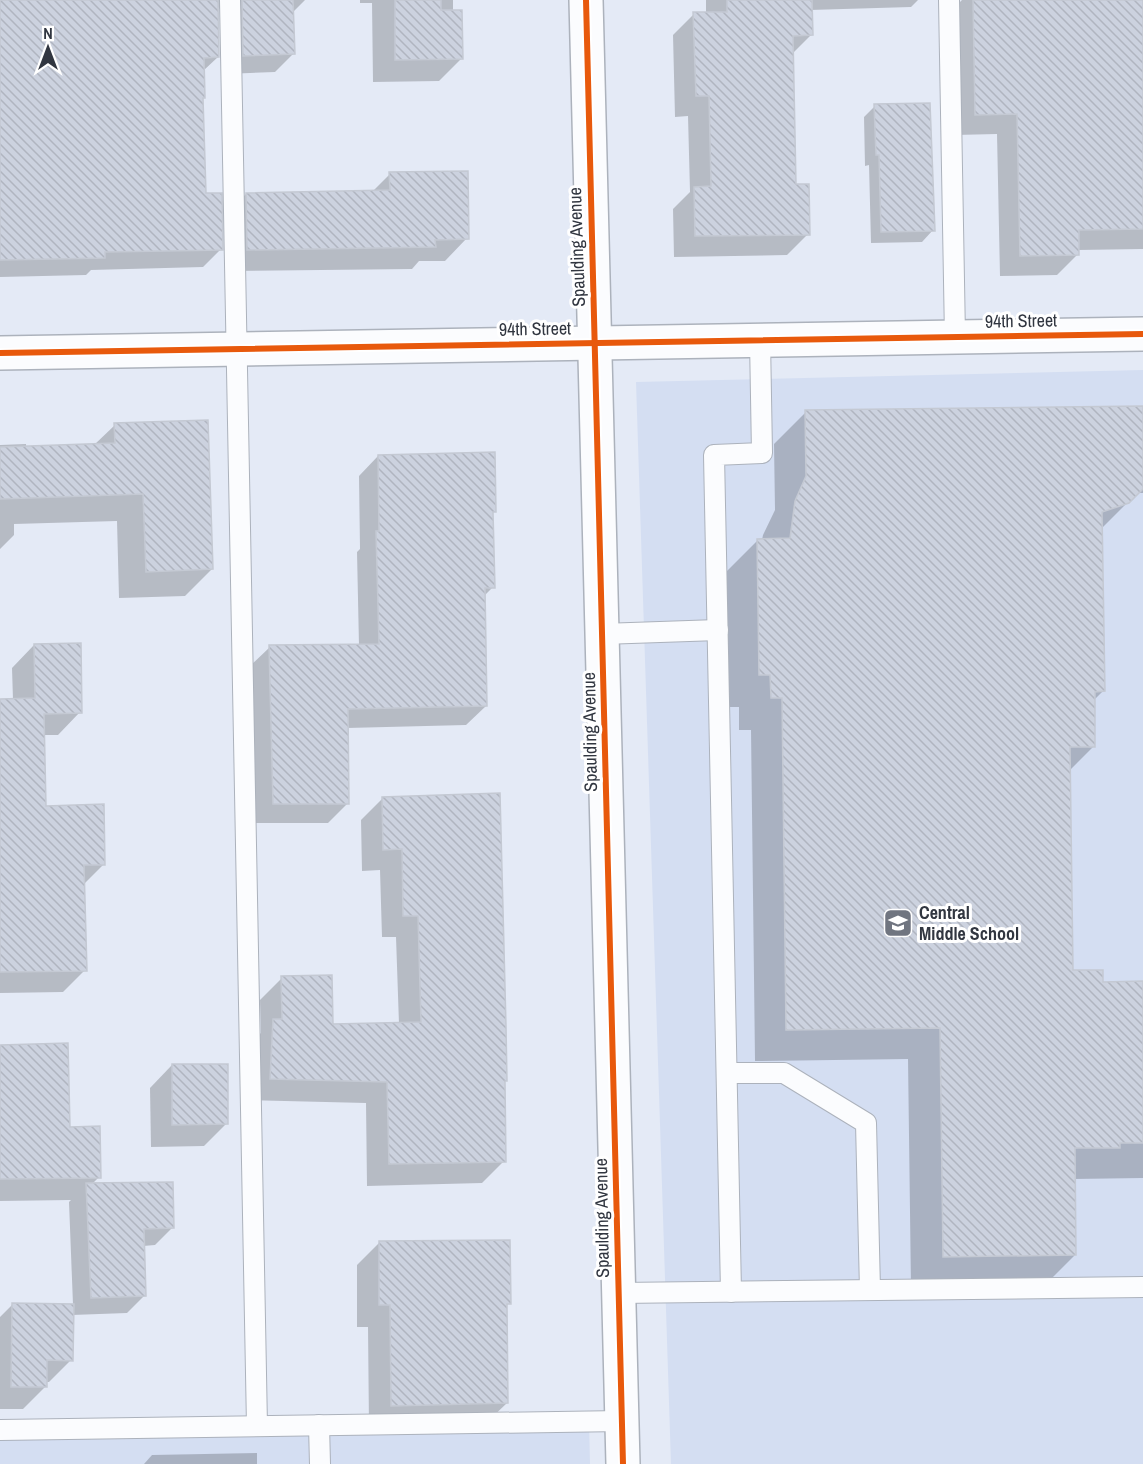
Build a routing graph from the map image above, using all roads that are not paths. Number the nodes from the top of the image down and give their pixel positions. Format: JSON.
{"nodes":[{"id":1,"x":230,"y":0,"type":"edge"},
{"id":2,"x":586,"y":0,"type":"edge"},
{"id":3,"x":949,"y":0,"type":"edge"},
{"id":4,"x":1143,"y":334,"type":"edge"},
{"id":5,"x":955,"y":337,"type":"junction"},
{"id":6,"x":760,"y":340,"type":"junction"},
{"id":7,"x":595,"y":343,"type":"junction"},
{"id":8,"x":236,"y":349,"type":"junction"},
{"id":9,"x":0,"y":353,"type":"edge"},
{"id":10,"x":718,"y":630,"type":"junction"},
{"id":11,"x":602,"y":634,"type":"junction"},
{"id":12,"x":727,"y":1073,"type":"junction"},
{"id":13,"x":1143,"y":1287,"type":"edge"},
{"id":14,"x":870,"y":1290,"type":"junction"},
{"id":15,"x":731,"y":1292,"type":"junction"},
{"id":16,"x":619,"y":1293,"type":"junction"},
{"id":17,"x":622,"y":1422,"type":"junction"},
{"id":18,"x":319,"y":1425,"type":"junction"},
{"id":19,"x":257,"y":1426,"type":"junction"},
{"id":20,"x":0,"y":1430,"type":"edge"},
{"id":21,"x":320,"y":1464,"type":"edge"},
{"id":22,"x":623,"y":1464,"type":"edge"}],
"edges":[{"from":1,"to":8,"type":"lane"},
{"from":2,"to":7,"type":"street","name":"Spaulding Avenue"},
{"from":3,"to":5,"type":"lane"},
{"from":4,"to":5,"type":"street","name":"94th Street"},
{"from":5,"to":6,"type":"street","name":"94th Street"},
{"from":6,"to":7,"type":"street","name":"94th Street"},
{"from":6,"to":10,"type":"lane"},
{"from":7,"to":8,"type":"street","name":"94th Street"},
{"from":7,"to":11,"type":"street","name":"Spaulding Avenue"},
{"from":8,"to":9,"type":"street","name":"94th Street"},
{"from":8,"to":19,"type":"lane"},
{"from":10,"to":11,"type":"lane"},
{"from":10,"to":12,"type":"lane"},
{"from":11,"to":16,"type":"street","name":"Spaulding Avenue"},
{"from":12,"to":14,"type":"lane"},
{"from":12,"to":15,"type":"lane"},
{"from":13,"to":14,"type":"lane"},
{"from":14,"to":15,"type":"lane"},
{"from":15,"to":16,"type":"lane"},
{"from":16,"to":17,"type":"street","name":"Spaulding Avenue"},
{"from":17,"to":18,"type":"lane"},
{"from":17,"to":22,"type":"street","name":"Spaulding Avenue"},
{"from":18,"to":19,"type":"lane"},
{"from":18,"to":21,"type":"lane"},
{"from":19,"to":20,"type":"lane"}]}
